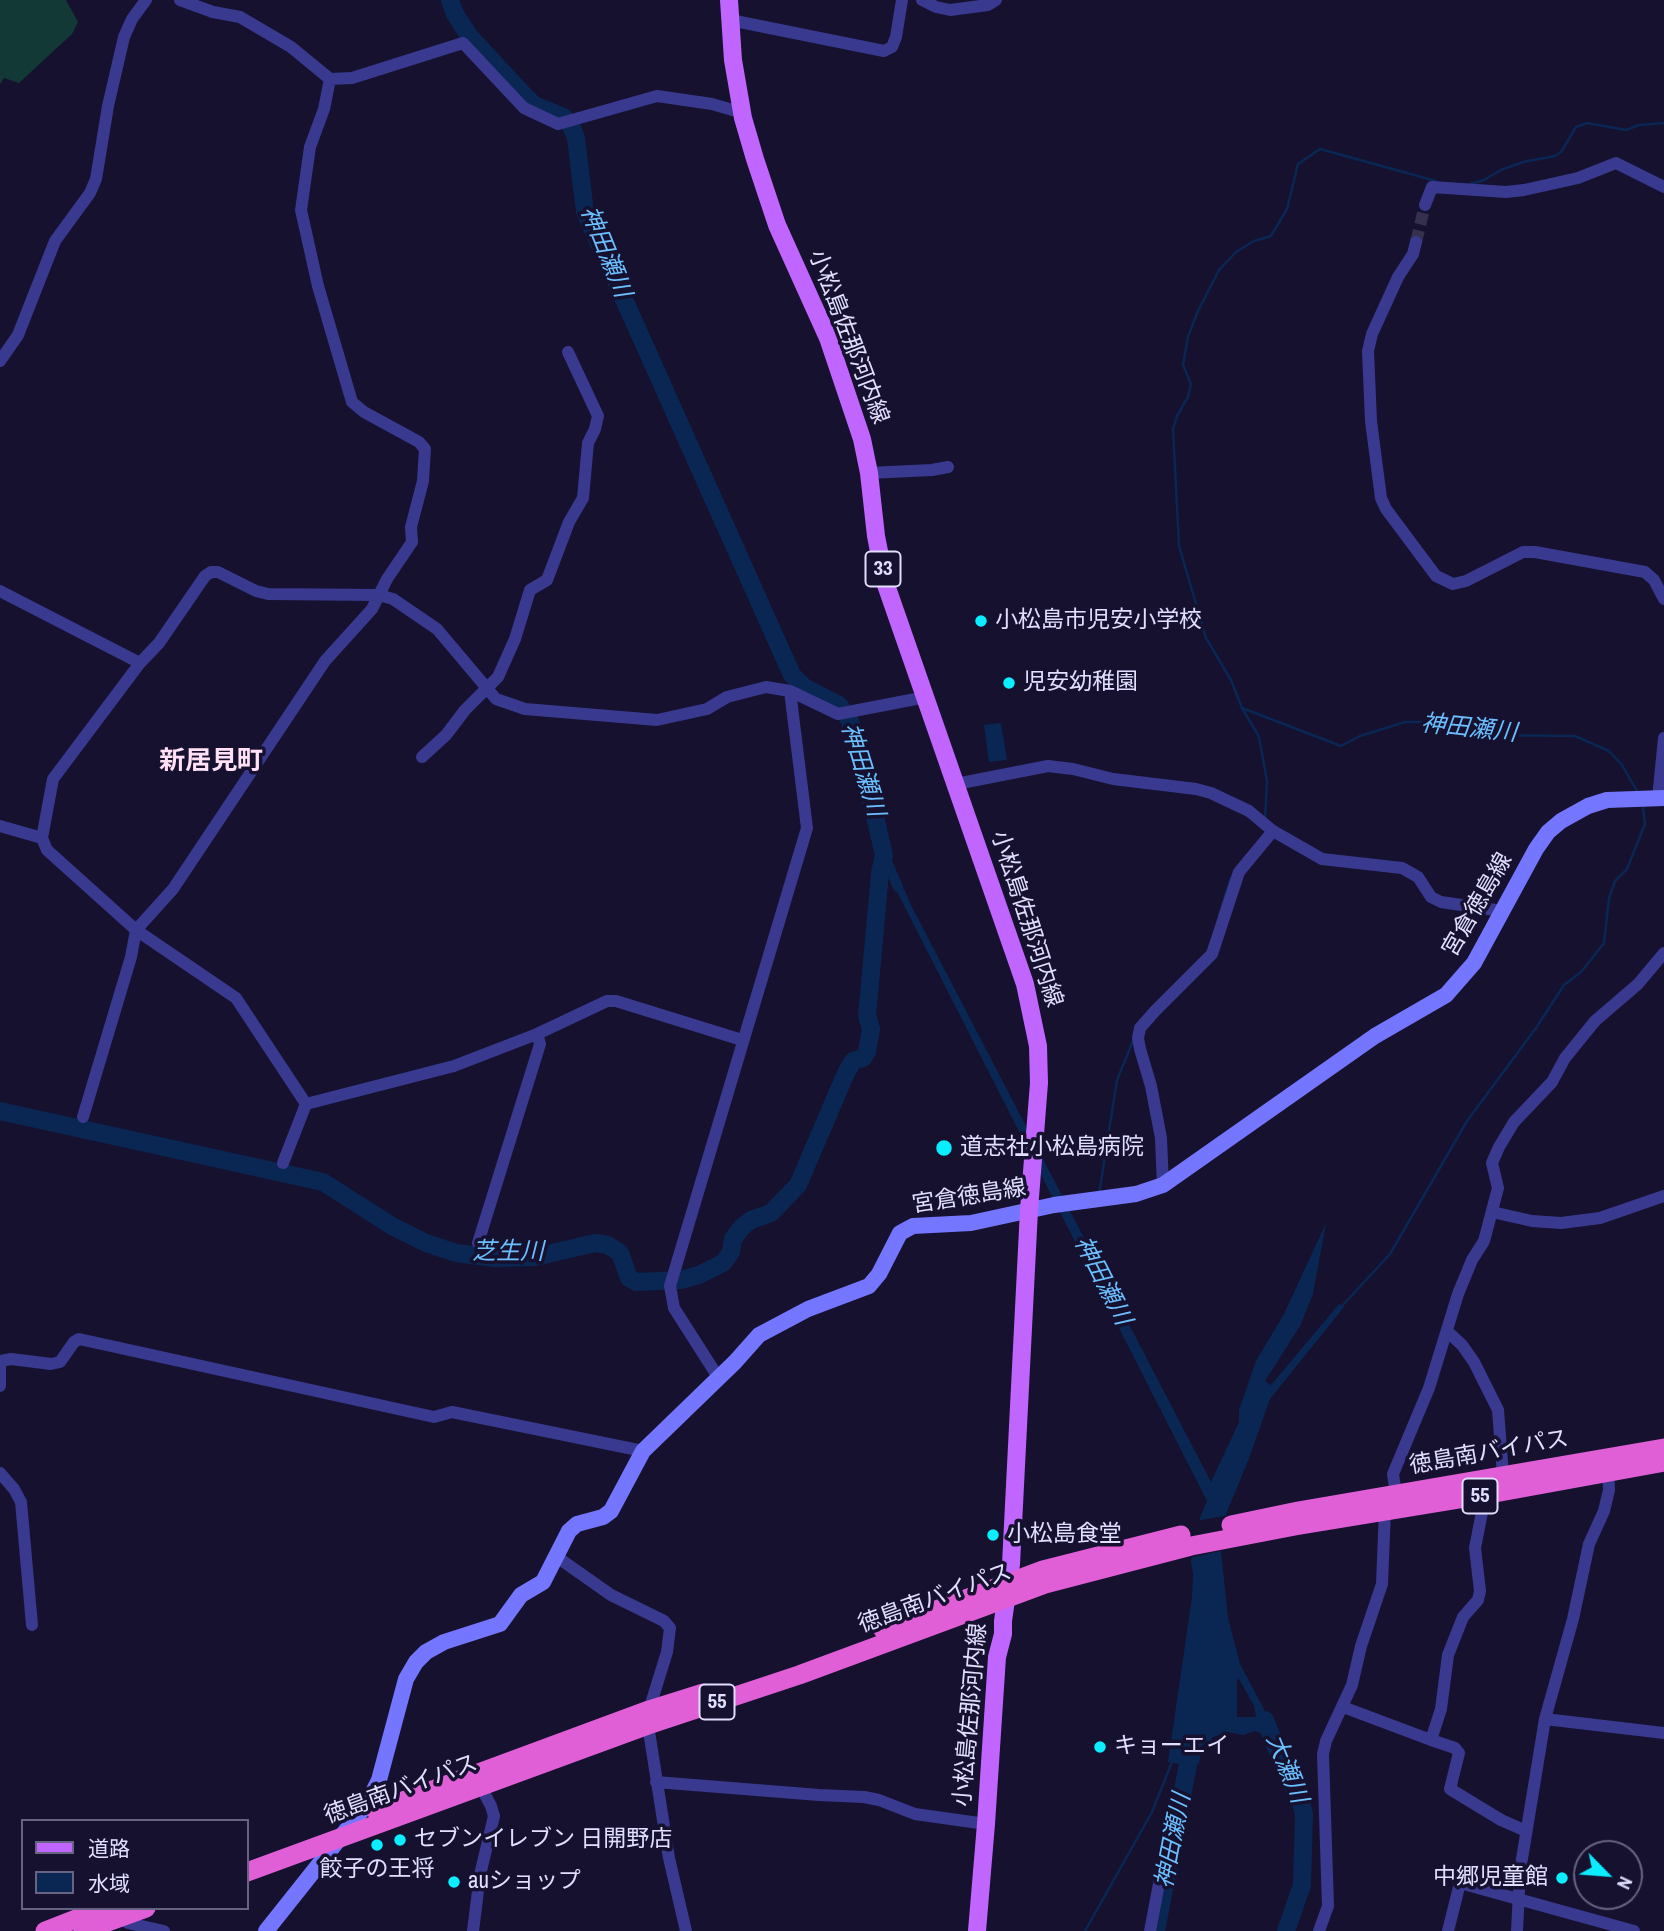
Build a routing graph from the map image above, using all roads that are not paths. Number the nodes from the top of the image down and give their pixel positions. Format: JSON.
{"nodes":[{"id":1,"x":146,"y":0,"type":"edge"},
{"id":2,"x":180,"y":0,"type":"edge"},
{"id":3,"x":729,"y":0,"type":"edge"},
{"id":4,"x":902,"y":0,"type":"edge"},
{"id":5,"x":922,"y":0,"type":"edge"},
{"id":6,"x":996,"y":0,"type":"edge"},
{"id":7,"x":730,"y":20,"type":"junction"},
{"id":8,"x":330,"y":79,"type":"junction"},
{"id":9,"x":743,"y":113,"type":"junction"},
{"id":10,"x":1664,"y":187,"type":"edge"},
{"id":11,"x":1424,"y":205,"type":"tunnel mouth"},
{"id":12,"x":1416,"y":242,"type":"tunnel mouth"},
{"id":13,"x":568,"y":352,"type":"dead end"},
{"id":14,"x":0,"y":361,"type":"edge"},
{"id":15,"x":948,"y":467,"type":"dead end"},
{"id":16,"x":869,"y":473,"type":"junction"},
{"id":17,"x":0,"y":591,"type":"edge"},
{"id":18,"x":379,"y":595,"type":"junction"},
{"id":19,"x":1664,"y":599,"type":"edge"},
{"id":20,"x":140,"y":663,"type":"junction"},
{"id":21,"x":487,"y":689,"type":"junction"},
{"id":22,"x":790,"y":691,"type":"junction"},
{"id":23,"x":926,"y":697,"type":"junction"},
{"id":24,"x":1664,"y":738,"type":"edge"},
{"id":25,"x":422,"y":757,"type":"dead end"},
{"id":26,"x":956,"y":784,"type":"junction"},
{"id":27,"x":1661,"y":798,"type":"edge"},
{"id":28,"x":0,"y":826,"type":"edge"},
{"id":29,"x":1273,"y":831,"type":"junction"},
{"id":30,"x":42,"y":838,"type":"junction"},
{"id":31,"x":1502,"y":911,"type":"junction"},
{"id":32,"x":136,"y":930,"type":"junction"},
{"id":33,"x":1664,"y":953,"type":"edge"},
{"id":34,"x":537,"y":1034,"type":"junction"},
{"id":35,"x":742,"y":1040,"type":"junction"},
{"id":36,"x":306,"y":1104,"type":"junction"},
{"id":37,"x":83,"y":1117,"type":"dead end"},
{"id":38,"x":283,"y":1163,"type":"dead end"},
{"id":39,"x":1163,"y":1185,"type":"junction"},
{"id":40,"x":1664,"y":1196,"type":"edge"},
{"id":41,"x":1029,"y":1210,"type":"junction"},
{"id":42,"x":1492,"y":1212,"type":"junction"},
{"id":43,"x":478,"y":1243,"type":"dead end"},
{"id":44,"x":1448,"y":1332,"type":"junction"},
{"id":45,"x":0,"y":1361,"type":"edge"},
{"id":46,"x":718,"y":1377,"type":"junction"},
{"id":47,"x":0,"y":1386,"type":"edge"},
{"id":48,"x":1664,"y":1448,"type":"edge"},
{"id":49,"x":643,"y":1451,"type":"junction"},
{"id":50,"x":1664,"y":1462,"type":"edge"},
{"id":51,"x":1608,"y":1465,"type":"junction"},
{"id":52,"x":0,"y":1473,"type":"edge"},
{"id":53,"x":1503,"y":1475,"type":"junction"},
{"id":54,"x":1482,"y":1487,"type":"junction"},
{"id":55,"x":1391,"y":1502,"type":"junction"},
{"id":56,"x":557,"y":1557,"type":"junction"},
{"id":57,"x":1007,"y":1591,"type":"junction"},
{"id":58,"x":32,"y":1625,"type":"dead end"},
{"id":59,"x":1343,"y":1707,"type":"junction"},
{"id":60,"x":648,"y":1718,"type":"junction"},
{"id":61,"x":1545,"y":1719,"type":"junction"},
{"id":62,"x":1664,"y":1733,"type":"edge"},
{"id":63,"x":1431,"y":1740,"type":"junction"},
{"id":64,"x":656,"y":1782,"type":"junction"},
{"id":65,"x":481,"y":1787,"type":"junction"},
{"id":66,"x":1175,"y":1799,"type":"dead end"},
{"id":67,"x":357,"y":1818,"type":"junction"},
{"id":68,"x":986,"y":1824,"type":"junction"},
{"id":69,"x":1526,"y":1830,"type":"junction"},
{"id":70,"x":341,"y":1838,"type":"junction"},
{"id":71,"x":248,"y":1857,"type":"edge"},
{"id":72,"x":248,"y":1872,"type":"edge"},
{"id":73,"x":1519,"y":1901,"type":"junction"},
{"id":74,"x":112,"y":1912,"type":"edge"},
{"id":75,"x":45,"y":1931,"type":"edge"},
{"id":76,"x":83,"y":1931,"type":"edge"},
{"id":77,"x":164,"y":1931,"type":"edge"},
{"id":78,"x":266,"y":1931,"type":"edge"},
{"id":79,"x":473,"y":1931,"type":"edge"},
{"id":80,"x":686,"y":1931,"type":"edge"},
{"id":81,"x":977,"y":1931,"type":"edge"},
{"id":82,"x":1150,"y":1931,"type":"edge"},
{"id":83,"x":1319,"y":1931,"type":"edge"},
{"id":84,"x":1448,"y":1931,"type":"edge"},
{"id":85,"x":1517,"y":1931,"type":"edge"},
{"id":86,"x":1634,"y":1931,"type":"edge"}],
"edges":[{"from":1,"to":14,"type":"street"},
{"from":2,"to":8,"type":"street"},
{"from":3,"to":7,"type":"main road","name":"小松島佐那河内線","number":"33"},
{"from":4,"to":7,"type":"street"},
{"from":5,"to":6,"type":"street"},
{"from":7,"to":9,"type":"main road","name":"小松島佐那河内線","number":"33"},
{"from":8,"to":9,"type":"street"},
{"from":8,"to":18,"type":"street"},
{"from":9,"to":16,"type":"main road","name":"小松島佐那河内線","number":"33"},
{"from":10,"to":11,"type":"street"},
{"from":12,"to":19,"type":"street"},
{"from":13,"to":21,"type":"street"},
{"from":15,"to":16,"type":"street"},
{"from":16,"to":23,"type":"main road","name":"小松島佐那河内線","number":"33"},
{"from":17,"to":20,"type":"street"},
{"from":18,"to":20,"type":"street"},
{"from":18,"to":21,"type":"street"},
{"from":18,"to":32,"type":"street"},
{"from":20,"to":30,"type":"street"},
{"from":21,"to":22,"type":"street"},
{"from":21,"to":25,"type":"street"},
{"from":22,"to":23,"type":"street"},
{"from":22,"to":35,"type":"street"},
{"from":23,"to":26,"type":"main road","name":"小松島佐那河内線","number":"33"},
{"from":24,"to":27,"type":"street"},
{"from":26,"to":29,"type":"street"},
{"from":26,"to":41,"type":"main road","name":"小松島佐那河内線","number":"33"},
{"from":27,"to":31,"type":"main road","name":"宮倉徳島線"},
{"from":28,"to":30,"type":"street"},
{"from":29,"to":31,"type":"street"},
{"from":29,"to":39,"type":"street"},
{"from":30,"to":32,"type":"street"},
{"from":31,"to":39,"type":"main road","name":"宮倉徳島線"},
{"from":32,"to":36,"type":"street"},
{"from":32,"to":37,"type":"street"},
{"from":33,"to":42,"type":"street"},
{"from":34,"to":35,"type":"street"},
{"from":34,"to":36,"type":"street"},
{"from":34,"to":43,"type":"street"},
{"from":35,"to":46,"type":"street"},
{"from":36,"to":38,"type":"street"},
{"from":39,"to":41,"type":"main road","name":"宮倉徳島線"},
{"from":40,"to":42,"type":"street"},
{"from":41,"to":46,"type":"main road","name":"宮倉徳島線"},
{"from":41,"to":57,"type":"main road","name":"小松島佐那河内線","number":"33"},
{"from":42,"to":44,"type":"street"},
{"from":44,"to":53,"type":"street"},
{"from":44,"to":55,"type":"street"},
{"from":45,"to":47,"type":"street"},
{"from":45,"to":49,"type":"street"},
{"from":46,"to":49,"type":"main road","name":"宮倉徳島線"},
{"from":48,"to":51,"type":"highway","name":"徳島南バイパス","number":"55"},
{"from":49,"to":56,"type":"main road","name":"宮倉徳島線"},
{"from":50,"to":51,"type":"highway","name":"徳島南バイパス","number":"55"},
{"from":51,"to":53,"type":"highway","name":"徳島南バイパス","number":"55"},
{"from":51,"to":54,"type":"highway","name":"徳島南バイパス","number":"55"},
{"from":51,"to":61,"type":"street"},
{"from":52,"to":58,"type":"street"},
{"from":53,"to":54,"type":"highway","name":"徳島南バイパス","number":"55"},
{"from":54,"to":55,"type":"highway","name":"徳島南バイパス","number":"55"},
{"from":54,"to":63,"type":"street"},
{"from":55,"to":57,"type":"highway","name":"徳島南バイパス","number":"55"},
{"from":55,"to":59,"type":"street"},
{"from":56,"to":60,"type":"street"},
{"from":56,"to":67,"type":"main road","name":"宮倉徳島線"},
{"from":57,"to":60,"type":"highway","name":"徳島南バイパス","number":"55"},
{"from":57,"to":68,"type":"main road","name":"小松島佐那河内線","number":"33"},
{"from":59,"to":63,"type":"street"},
{"from":59,"to":83,"type":"street"},
{"from":60,"to":64,"type":"street"},
{"from":60,"to":65,"type":"highway","name":"徳島南バイパス","number":"55"},
{"from":60,"to":67,"type":"highway","name":"徳島南バイパス","number":"55"},
{"from":61,"to":62,"type":"street"},
{"from":61,"to":69,"type":"street"},
{"from":63,"to":69,"type":"street"},
{"from":64,"to":68,"type":"street"},
{"from":64,"to":80,"type":"street"},
{"from":65,"to":70,"type":"highway","name":"徳島南バイパス","number":"55"},
{"from":65,"to":79,"type":"street"},
{"from":66,"to":82,"type":"street"},
{"from":67,"to":70,"type":"main road","name":"宮倉徳島線"},
{"from":67,"to":71,"type":"highway","name":"徳島南バイパス","number":"55"},
{"from":68,"to":81,"type":"main road","name":"小松島佐那河内線","number":"33"},
{"from":69,"to":73,"type":"street"},
{"from":70,"to":72,"type":"highway","name":"徳島南バイパス","number":"55"},
{"from":70,"to":78,"type":"main road","name":"宮倉徳島線"},
{"from":73,"to":84,"type":"street"},
{"from":73,"to":85,"type":"street"},
{"from":73,"to":86,"type":"street"},
{"from":74,"to":75,"type":"highway"},
{"from":74,"to":76,"type":"highway"},
{"from":74,"to":77,"type":"street"}]}
